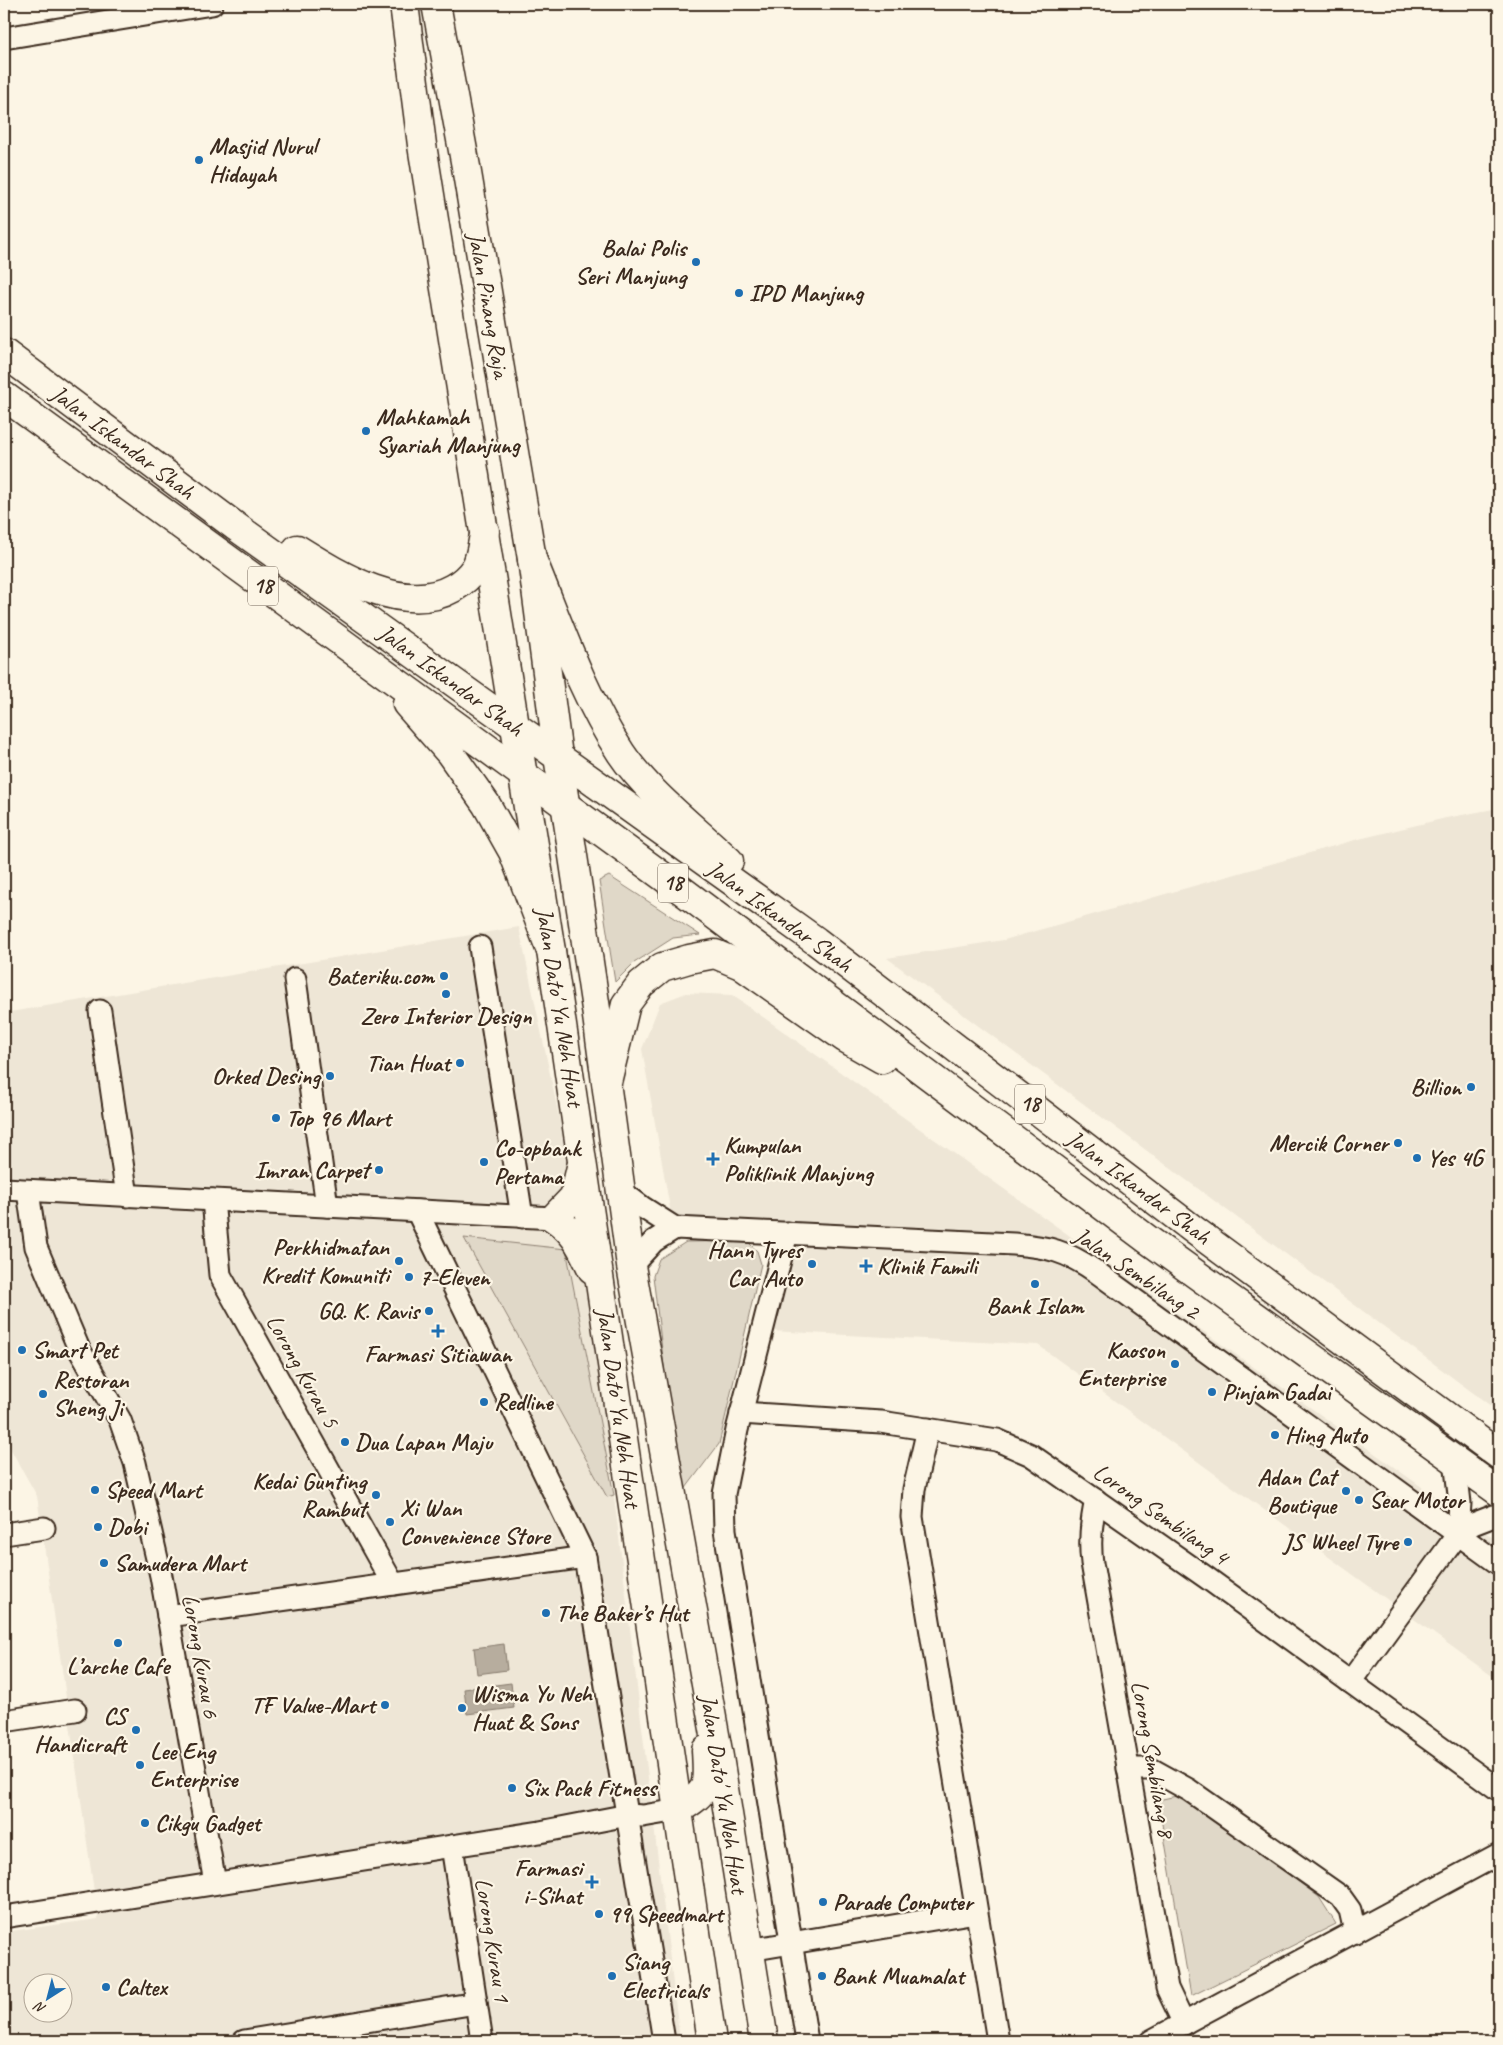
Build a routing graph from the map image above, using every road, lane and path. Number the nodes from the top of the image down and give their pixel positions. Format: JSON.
{"nodes":[{"id":1,"x":212,"y":4,"type":"edge"},
{"id":2,"x":404,"y":4,"type":"edge"},
{"id":3,"x":436,"y":4,"type":"edge"},
{"id":4,"x":4,"y":38,"type":"edge"},
{"id":5,"x":473,"y":210,"type":"junction"},
{"id":6,"x":433,"y":216,"type":"junction"},
{"id":7,"x":4,"y":353,"type":"edge"},
{"id":8,"x":4,"y":396,"type":"edge"},
{"id":9,"x":126,"y":443,"type":"junction"},
{"id":10,"x":485,"y":531,"type":"junction"},
{"id":11,"x":532,"y":559,"type":"junction"},
{"id":12,"x":362,"y":658,"type":"junction"},
{"id":13,"x":517,"y":728,"type":"junction"},
{"id":14,"x":558,"y":756,"type":"junction"},
{"id":15,"x":523,"y":775,"type":"junction"},
{"id":16,"x":566,"y":806,"type":"junction"},
{"id":17,"x":816,"y":941,"type":"junction"},
{"id":18,"x":480,"y":947,"type":"dead end"},
{"id":19,"x":551,"y":951,"type":"junction"},
{"id":20,"x":296,"y":979,"type":"dead end"},
{"id":21,"x":100,"y":1011,"type":"dead end"},
{"id":22,"x":606,"y":1082,"type":"junction"},
{"id":23,"x":991,"y":1122,"type":"junction"},
{"id":24,"x":583,"y":1161,"type":"junction"},
{"id":25,"x":4,"y":1189,"type":"edge"},
{"id":26,"x":28,"y":1191,"type":"junction"},
{"id":27,"x":622,"y":1191,"type":"junction"},
{"id":28,"x":127,"y":1196,"type":"junction"},
{"id":29,"x":213,"y":1200,"type":"junction"},
{"id":30,"x":327,"y":1206,"type":"junction"},
{"id":31,"x":417,"y":1211,"type":"junction"},
{"id":32,"x":522,"y":1217,"type":"junction"},
{"id":33,"x":554,"y":1218,"type":"junction"},
{"id":34,"x":676,"y":1228,"type":"junction"},
{"id":35,"x":787,"y":1232,"type":"junction"},
{"id":36,"x":631,"y":1266,"type":"junction"},
{"id":37,"x":602,"y":1288,"type":"junction"},
{"id":38,"x":741,"y":1412,"type":"junction"},
{"id":39,"x":928,"y":1429,"type":"junction"},
{"id":40,"x":1499,"y":1455,"type":"edge"},
{"id":41,"x":1455,"y":1460,"type":"junction"},
{"id":42,"x":1499,"y":1492,"type":"edge"},
{"id":43,"x":1096,"y":1500,"type":"junction"},
{"id":44,"x":1499,"y":1514,"type":"edge"},
{"id":45,"x":44,"y":1528,"type":"dead end"},
{"id":46,"x":4,"y":1534,"type":"edge"},
{"id":47,"x":1458,"y":1534,"type":"junction"},
{"id":48,"x":585,"y":1558,"type":"junction"},
{"id":49,"x":1499,"y":1564,"type":"edge"},
{"id":50,"x":392,"y":1584,"type":"junction"},
{"id":51,"x":168,"y":1616,"type":"junction"},
{"id":52,"x":702,"y":1662,"type":"junction"},
{"id":53,"x":1350,"y":1682,"type":"junction"},
{"id":54,"x":75,"y":1710,"type":"dead end"},
{"id":55,"x":4,"y":1721,"type":"edge"},
{"id":56,"x":1128,"y":1769,"type":"junction"},
{"id":57,"x":1499,"y":1790,"type":"edge"},
{"id":58,"x":678,"y":1810,"type":"junction"},
{"id":59,"x":628,"y":1815,"type":"junction"},
{"id":60,"x":452,"y":1846,"type":"junction"},
{"id":61,"x":1499,"y":1854,"type":"edge"},
{"id":62,"x":215,"y":1884,"type":"junction"},
{"id":63,"x":976,"y":1912,"type":"junction"},
{"id":64,"x":4,"y":1917,"type":"edge"},
{"id":65,"x":1355,"y":1932,"type":"junction"},
{"id":66,"x":791,"y":1942,"type":"junction"},
{"id":67,"x":749,"y":1950,"type":"junction"},
{"id":68,"x":476,"y":2003,"type":"junction"},
{"id":69,"x":1184,"y":2024,"type":"junction"},
{"id":70,"x":244,"y":2041,"type":"edge"},
{"id":71,"x":482,"y":2041,"type":"edge"},
{"id":72,"x":664,"y":2041,"type":"edge"},
{"id":73,"x":712,"y":2041,"type":"edge"},
{"id":74,"x":764,"y":2041,"type":"edge"},
{"id":75,"x":807,"y":2041,"type":"edge"},
{"id":76,"x":998,"y":2041,"type":"edge"},
{"id":77,"x":1151,"y":2041,"type":"edge"}],
"edges":[{"from":1,"to":4,"type":"street"},
{"from":2,"to":6,"type":"main road","name":"Jalan Pinang Raja"},
{"from":3,"to":5,"type":"main road","name":"Jalan Pinang Raja"},
{"from":5,"to":6,"type":"main road"},
{"from":5,"to":11,"type":"main road","name":"Jalan Pinang Raja"},
{"from":6,"to":10,"type":"main road","name":"Jalan Pinang Raja"},
{"from":7,"to":9,"type":"main road","name":"Jalan Iskandar Shah","number":"18"},
{"from":8,"to":12,"type":"main road","name":"Jalan Iskandar Shah","number":"18"},
{"from":9,"to":10,"type":"main road"},
{"from":9,"to":13,"type":"main road","name":"Jalan Iskandar Shah","number":"18"},
{"from":10,"to":13,"type":"main road","name":"Jalan Pinang Raja"},
{"from":11,"to":14,"type":"main road","name":"Jalan Pinang Raja"},
{"from":11,"to":17,"type":"main road"},
{"from":12,"to":15,"type":"main road","name":"Jalan Iskandar Shah","number":"18"},
{"from":12,"to":19,"type":"main road"},
{"from":13,"to":14,"type":"main road","name":"Jalan Iskandar Shah","number":"18"},
{"from":13,"to":15,"type":"main road","name":"Jalan Dato' Yu Neh Huat"},
{"from":14,"to":16,"type":"main road","name":"Jalan Dato' Yu Neh Huat"},
{"from":14,"to":17,"type":"main road","name":"Jalan Iskandar Shah","number":"18"},
{"from":15,"to":16,"type":"main road","name":"Jalan Iskandar Shah","number":"18"},
{"from":15,"to":19,"type":"main road","name":"Jalan Dato' Yu Neh Huat"},
{"from":16,"to":22,"type":"main road","name":"Jalan Dato' Yu Neh Huat"},
{"from":16,"to":23,"type":"main road","name":"Jalan Iskandar Shah","number":"18"},
{"from":17,"to":40,"type":"main road","name":"Jalan Iskandar Shah","number":"18"},
{"from":18,"to":32,"type":"street"},
{"from":19,"to":24,"type":"main road","name":"Jalan Dato' Yu Neh Huat"},
{"from":20,"to":30,"type":"street"},
{"from":21,"to":28,"type":"street"},
{"from":22,"to":23,"type":"main road"},
{"from":22,"to":27,"type":"main road","name":"Jalan Dato' Yu Neh Huat"},
{"from":23,"to":41,"type":"main road","name":"Jalan Iskandar Shah","number":"18"},
{"from":24,"to":33,"type":"main road"},
{"from":24,"to":37,"type":"main road","name":"Jalan Dato' Yu Neh Huat"},
{"from":25,"to":26,"type":"street"},
{"from":26,"to":28,"type":"street"},
{"from":26,"to":51,"type":"street","name":"Lorong Kurau 6"},
{"from":27,"to":34,"type":"street","name":"Jalan Sembilang 2"},
{"from":27,"to":36,"type":"main road","name":"Jalan Dato' Yu Neh Huat"},
{"from":28,"to":29,"type":"street"},
{"from":29,"to":30,"type":"street"},
{"from":29,"to":50,"type":"street","name":"Lorong Kurau 5"},
{"from":30,"to":31,"type":"street"},
{"from":31,"to":32,"type":"street"},
{"from":31,"to":48,"type":"street"},
{"from":32,"to":33,"type":"street"},
{"from":33,"to":37,"type":"main road"},
{"from":34,"to":35,"type":"street","name":"Jalan Sembilang 2"},
{"from":34,"to":36,"type":"street"},
{"from":35,"to":38,"type":"street"},
{"from":35,"to":47,"type":"street","name":"Jalan Sembilang 2"},
{"from":36,"to":52,"type":"main road","name":"Jalan Dato' Yu Neh Huat"},
{"from":37,"to":58,"type":"main road","name":"Jalan Dato' Yu Neh Huat"},
{"from":38,"to":39,"type":"street","name":"Lorong Sembilang 4"},
{"from":38,"to":66,"type":"street"},
{"from":39,"to":43,"type":"street","name":"Lorong Sembilang 4"},
{"from":39,"to":63,"type":"street"},
{"from":41,"to":42,"type":"main road","name":"Jalan Iskandar Shah","number":"18"},
{"from":41,"to":47,"type":"street"},
{"from":43,"to":53,"type":"street","name":"Lorong Sembilang 4"},
{"from":43,"to":56,"type":"street","name":"Lorong Sembilang 8"},
{"from":44,"to":47,"type":"street"},
{"from":45,"to":46,"type":"street"},
{"from":47,"to":49,"type":"street","name":"Jalan Sembilang 2"},
{"from":47,"to":53,"type":"street"},
{"from":48,"to":50,"type":"street"},
{"from":48,"to":59,"type":"street"},
{"from":50,"to":51,"type":"street"},
{"from":51,"to":62,"type":"street","name":"Lorong Kurau 6"},
{"from":52,"to":58,"type":"main road"},
{"from":52,"to":67,"type":"main road","name":"Jalan Dato' Yu Neh Huat"},
{"from":53,"to":57,"type":"street","name":"Lorong Sembilang 4"},
{"from":54,"to":55,"type":"street"},
{"from":56,"to":65,"type":"street"},
{"from":56,"to":69,"type":"street","name":"Lorong Sembilang 8"},
{"from":58,"to":59,"type":"street"},
{"from":58,"to":73,"type":"main road","name":"Jalan Dato' Yu Neh Huat"},
{"from":59,"to":60,"type":"street"},
{"from":59,"to":72,"type":"street"},
{"from":60,"to":62,"type":"street"},
{"from":60,"to":68,"type":"street","name":"Lorong Kurau 1"},
{"from":61,"to":65,"type":"street"},
{"from":62,"to":64,"type":"street"},
{"from":63,"to":66,"type":"street"},
{"from":63,"to":76,"type":"street"},
{"from":65,"to":69,"type":"street"},
{"from":66,"to":67,"type":"street"},
{"from":66,"to":75,"type":"street"},
{"from":67,"to":74,"type":"main road","name":"Jalan Dato' Yu Neh Huat"},
{"from":68,"to":70,"type":"street"},
{"from":68,"to":71,"type":"street","name":"Lorong Kurau 1"},
{"from":69,"to":77,"type":"street"}]}
